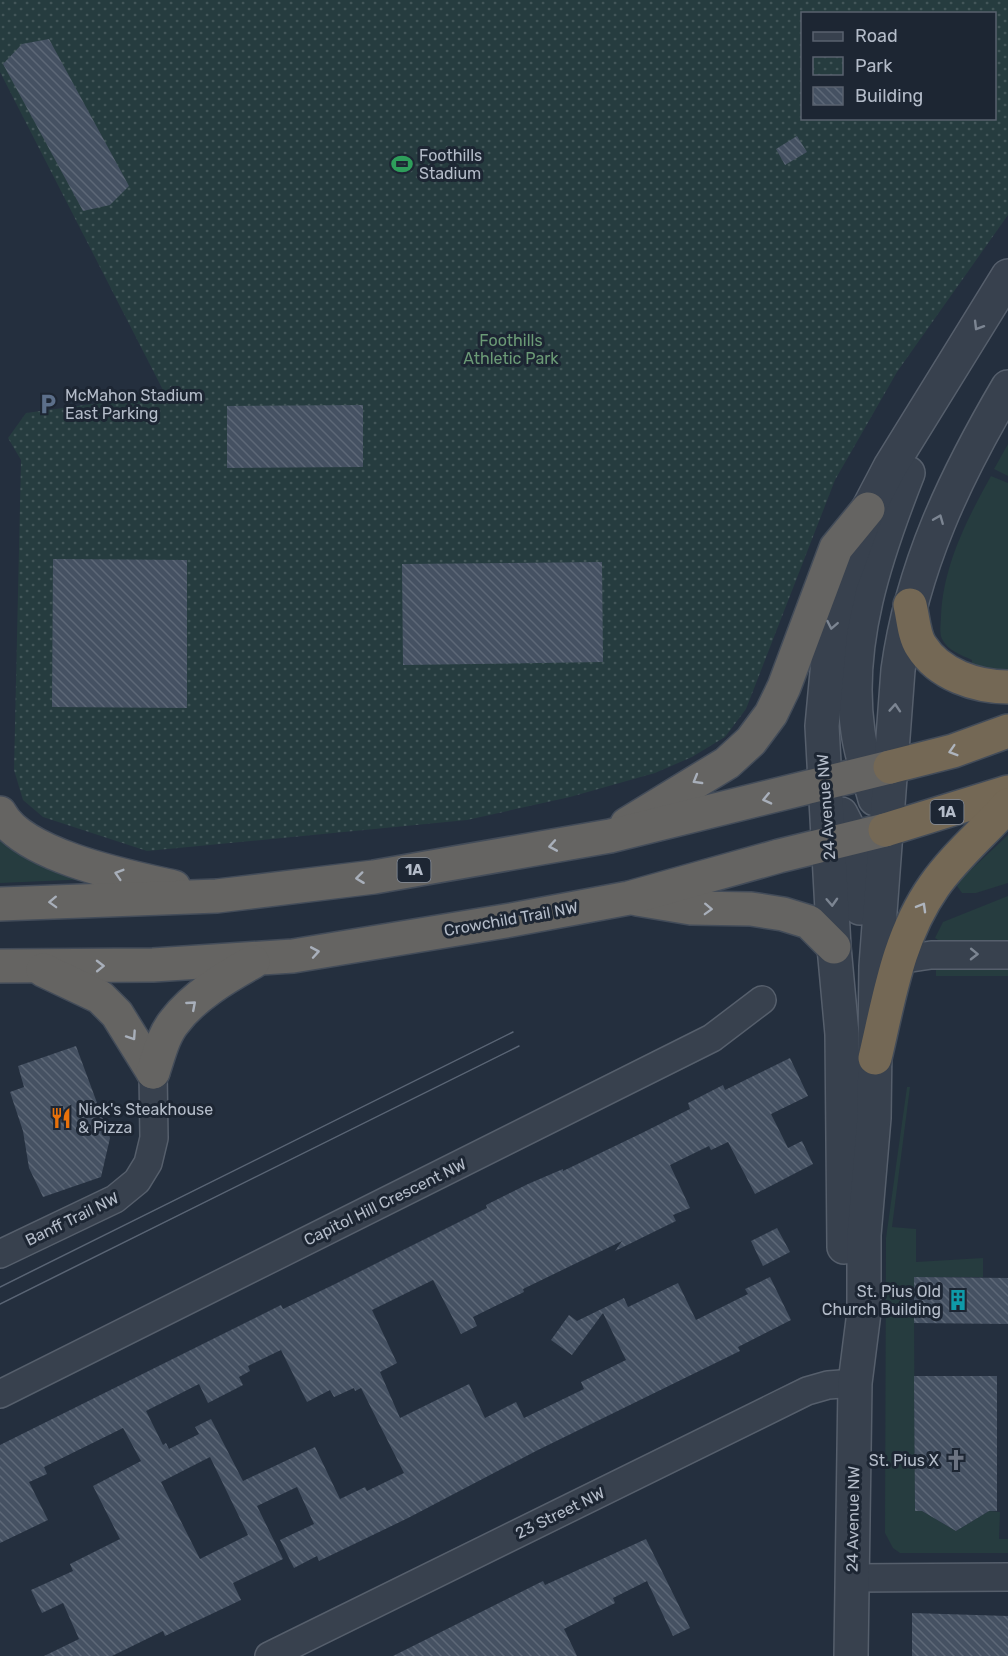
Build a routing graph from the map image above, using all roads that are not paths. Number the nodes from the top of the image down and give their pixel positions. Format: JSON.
{"nodes":[{"id":1,"x":1008,"y":276,"type":"edge"},
{"id":2,"x":1008,"y":387,"type":"edge"},
{"id":3,"x":912,"y":433,"type":"junction"},
{"id":4,"x":868,"y":509,"type":"junction"},
{"id":5,"x":910,"y":605,"type":"junction"},
{"id":6,"x":1008,"y":687,"type":"edge"},
{"id":7,"x":1008,"y":731,"type":"edge"},
{"id":8,"x":879,"y":770,"type":"junction"},
{"id":9,"x":824,"y":784,"type":"junction"},
{"id":10,"x":1008,"y":792,"type":"edge"},
{"id":11,"x":1008,"y":805,"type":"edge"},
{"id":12,"x":0,"y":813,"type":"edge"},
{"id":13,"x":610,"y":836,"type":"junction"},
{"id":14,"x":856,"y":837,"type":"junction"},
{"id":15,"x":217,"y":896,"type":"junction"},
{"id":16,"x":629,"y":898,"type":"junction"},
{"id":17,"x":0,"y":904,"type":"edge"},
{"id":18,"x":834,"y":947,"type":"junction"},
{"id":19,"x":1008,"y":955,"type":"edge"},
{"id":20,"x":257,"y":959,"type":"junction"},
{"id":21,"x":898,"y":960,"type":"junction"},
{"id":22,"x":0,"y":966,"type":"edge"},
{"id":23,"x":36,"y":966,"type":"junction"},
{"id":24,"x":762,"y":1000,"type":"dead end"},
{"id":25,"x":875,"y":1058,"type":"junction"},
{"id":26,"x":153,"y":1072,"type":"junction"},
{"id":27,"x":864,"y":1234,"type":"junction"},
{"id":28,"x":0,"y":1254,"type":"edge"},
{"id":29,"x":855,"y":1383,"type":"junction"},
{"id":30,"x":0,"y":1394,"type":"edge"},
{"id":31,"x":1008,"y":1577,"type":"edge"},
{"id":32,"x":852,"y":1578,"type":"junction"},
{"id":33,"x":269,"y":1656,"type":"edge"},
{"id":34,"x":851,"y":1656,"type":"edge"}],
"edges":[{"from":1,"to":3,"type":"street","name":"24 Avenue NW","one_way":true},
{"from":5,"to":2,"type":"street","one_way":true},
{"from":3,"to":4,"type":"street","name":"24 Avenue NW"},
{"from":3,"to":8,"type":"street"},
{"from":4,"to":9,"type":"street","name":"24 Avenue NW","one_way":true},
{"from":4,"to":13,"type":"highway","one_way":true},
{"from":5,"to":6,"type":"highway"},
{"from":8,"to":5,"type":"street","one_way":true},
{"from":7,"to":8,"type":"highway","number":"1A","one_way":true},
{"from":8,"to":9,"type":"highway","number":"1A"},
{"from":8,"to":14,"type":"street"},
{"from":9,"to":13,"type":"highway","number":"1A","one_way":true},
{"from":9,"to":14,"type":"street","name":"24 Avenue NW"},
{"from":10,"to":14,"type":"highway","name":"Crowchild Trail NW","number":"1A"},
{"from":21,"to":11,"type":"highway","one_way":true},
{"from":15,"to":12,"type":"highway","one_way":true},
{"from":13,"to":15,"type":"highway","number":"1A","one_way":true},
{"from":14,"to":16,"type":"highway","name":"Crowchild Trail NW","number":"1A"},
{"from":14,"to":18,"type":"street","name":"24 Avenue NW","one_way":true},
{"from":14,"to":25,"type":"street","name":"24 Avenue NW"},
{"from":14,"to":27,"type":"street"},
{"from":15,"to":17,"type":"highway","number":"1A","one_way":true},
{"from":16,"to":18,"type":"highway","one_way":true},
{"from":20,"to":16,"type":"highway","name":"Crowchild Trail NW","number":"1A","one_way":true},
{"from":18,"to":29,"type":"street","name":"24 Avenue NW"},
{"from":21,"to":19,"type":"street","one_way":true},
{"from":23,"to":20,"type":"highway","name":"Crowchild Trail NW","number":"1A","one_way":true},
{"from":26,"to":20,"type":"highway","one_way":true},
{"from":21,"to":25,"type":"highway"},
{"from":22,"to":23,"type":"highway","name":"Crowchild Trail NW","number":"1A"},
{"from":23,"to":26,"type":"highway","one_way":true},
{"from":24,"to":30,"type":"street","name":"Capitol Hill Crescent NW"},
{"from":25,"to":27,"type":"street","name":"24 Avenue NW"},
{"from":26,"to":28,"type":"street","name":"Banff Trail NW"},
{"from":27,"to":29,"type":"street","name":"24 Avenue NW"},
{"from":29,"to":32,"type":"street","name":"24 Avenue NW"},
{"from":29,"to":33,"type":"street","name":"23 Street NW"},
{"from":31,"to":32,"type":"street"},
{"from":32,"to":34,"type":"street","name":"24 Avenue NW"}]}
